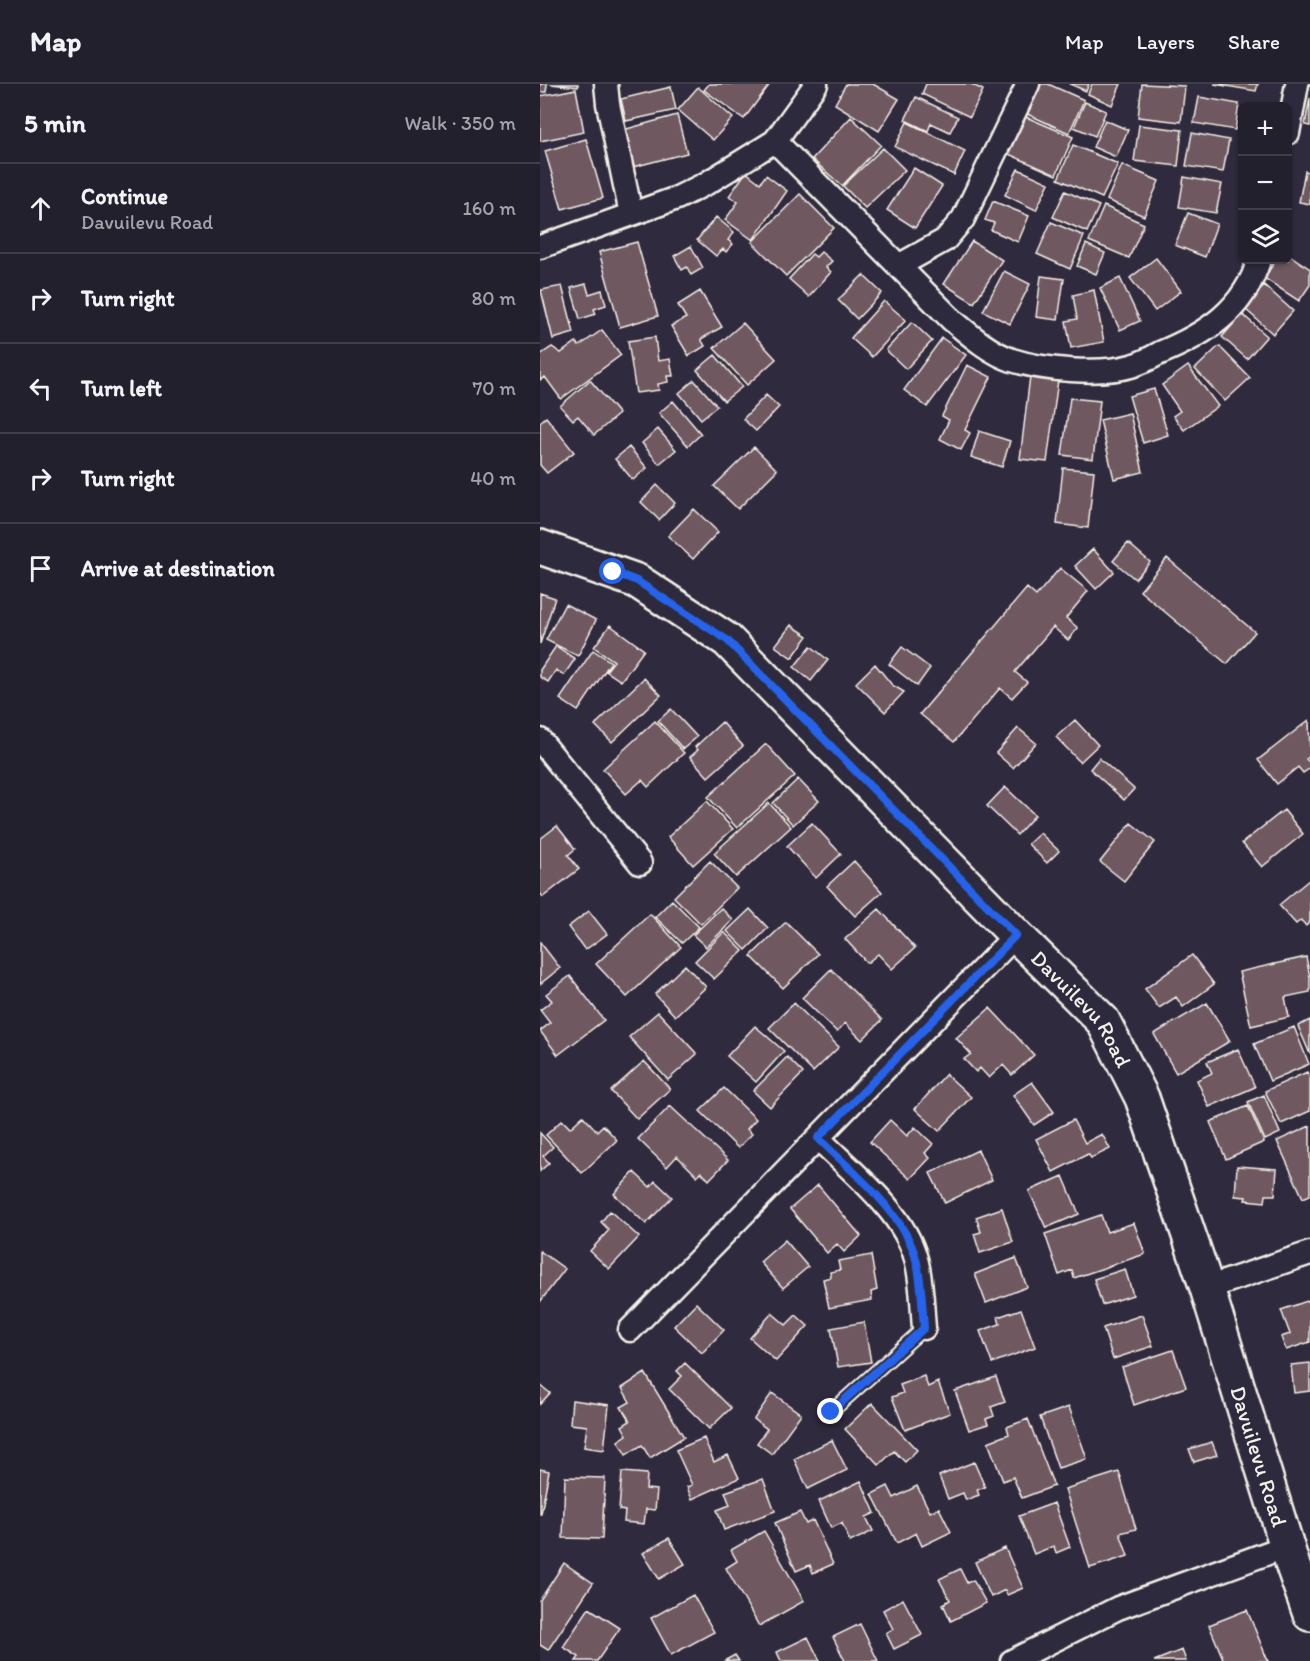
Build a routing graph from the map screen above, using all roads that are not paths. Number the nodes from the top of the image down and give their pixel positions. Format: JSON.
{"nodes":[{"id":1,"x":606,"y":84,"type":"edge"},
{"id":2,"x":816,"y":84,"type":"edge"},
{"id":3,"x":1028,"y":84,"type":"edge"},
{"id":4,"x":1297,"y":84,"type":"edge"},
{"id":5,"x":1292,"y":108,"type":"edge"},
{"id":6,"x":775,"y":141,"type":"junction"},
{"id":7,"x":631,"y":214,"type":"junction"},
{"id":8,"x":540,"y":247,"type":"edge"},
{"id":9,"x":1258,"y":264,"type":"edge"},
{"id":10,"x":900,"y":265,"type":"junction"},
{"id":11,"x":540,"y":547,"type":"edge"},
{"id":12,"x":540,"y":740,"type":"edge"},
{"id":13,"x":640,"y":863,"type":"dead end"},
{"id":14,"x":1016,"y":935,"type":"junction"},
{"id":15,"x":818,"y":1138,"type":"junction"},
{"id":16,"x":1310,"y":1253,"type":"edge"},
{"id":17,"x":1207,"y":1288,"type":"junction"},
{"id":18,"x":924,"y":1328,"type":"joint"},
{"id":19,"x":630,"y":1330,"type":"dead end"},
{"id":20,"x":831,"y":1412,"type":"dead end"},
{"id":21,"x":1287,"y":1546,"type":"junction"},
{"id":22,"x":1310,"y":1614,"type":"edge"},
{"id":23,"x":1045,"y":1653,"type":"edge"},
{"id":24,"x":1012,"y":1661,"type":"edge"}],
"edges":[{"from":1,"to":7,"type":"street"},
{"from":2,"to":6,"type":"street"},
{"from":3,"to":10,"type":"street"},
{"from":4,"to":5,"type":"street"},
{"from":6,"to":7,"type":"street"},
{"from":6,"to":10,"type":"street"},
{"from":7,"to":8,"type":"street"},
{"from":9,"to":10,"type":"street"},
{"from":11,"to":14,"type":"street","name":"Davuilevu Road"},
{"from":12,"to":13,"type":"street"},
{"from":14,"to":15,"type":"street"},
{"from":14,"to":17,"type":"street","name":"Davuilevu Road"},
{"from":15,"to":18,"type":"street"},
{"from":15,"to":19,"type":"street"},
{"from":16,"to":17,"type":"street"},
{"from":17,"to":21,"type":"street","name":"Davuilevu Road"},
{"from":18,"to":20,"type":"lane"},
{"from":21,"to":22,"type":"street","name":"Davuilevu Road"},
{"from":21,"to":23,"type":"street"},
{"from":23,"to":24,"type":"street"}]}
